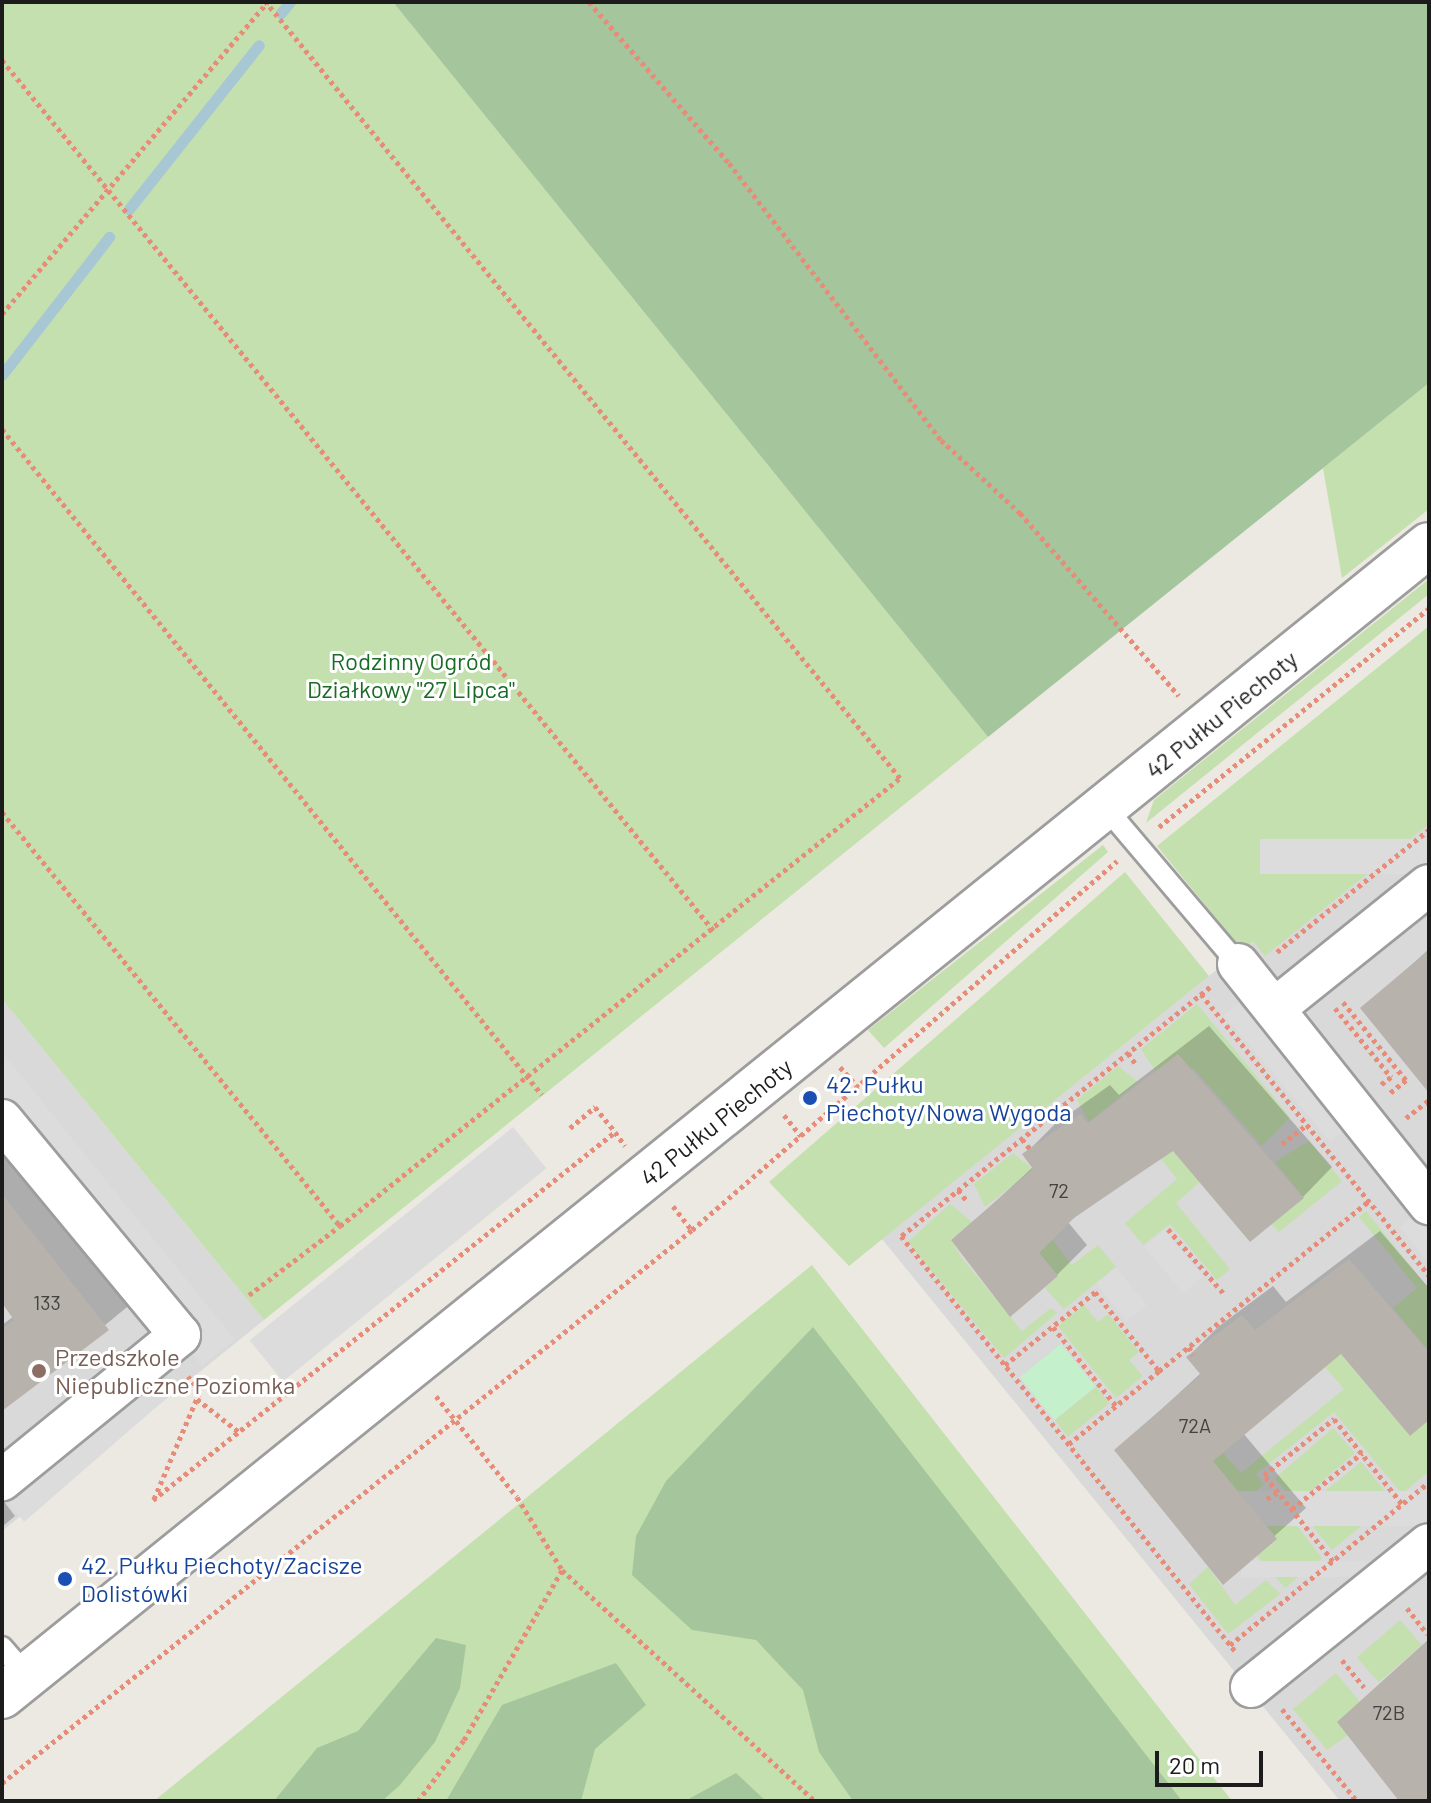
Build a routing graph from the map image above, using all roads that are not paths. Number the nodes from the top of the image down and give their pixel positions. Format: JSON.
{"nodes":[{"id":1,"x":1429,"y":545,"type":"edge"},
{"id":2,"x":1105,"y":807,"type":"junction"},
{"id":3,"x":1429,"y":885,"type":"edge"},
{"id":4,"x":1251,"y":963,"type":"joint"},
{"id":5,"x":1274,"y":1009,"type":"junction"},
{"id":6,"x":2,"y":1120,"type":"edge"},
{"id":7,"x":1429,"y":1204,"type":"edge"},
{"id":8,"x":2,"y":1480,"type":"edge"},
{"id":9,"x":1429,"y":1544,"type":"edge"},
{"id":10,"x":10,"y":1673,"type":"edge"},
{"id":11,"x":1255,"y":1684,"type":"road end"}],
"edges":[{"from":1,"to":2,"type":"street","name":"42 Pułku Piechoty"},
{"from":2,"to":4,"type":"lane"},
{"from":2,"to":10,"type":"street","name":"42 Pułku Piechoty"},
{"from":3,"to":5,"type":"street"},
{"from":4,"to":5,"type":"street"},
{"from":5,"to":7,"type":"street"},
{"from":6,"to":8,"type":"street"},
{"from":9,"to":11,"type":"street"}]}
